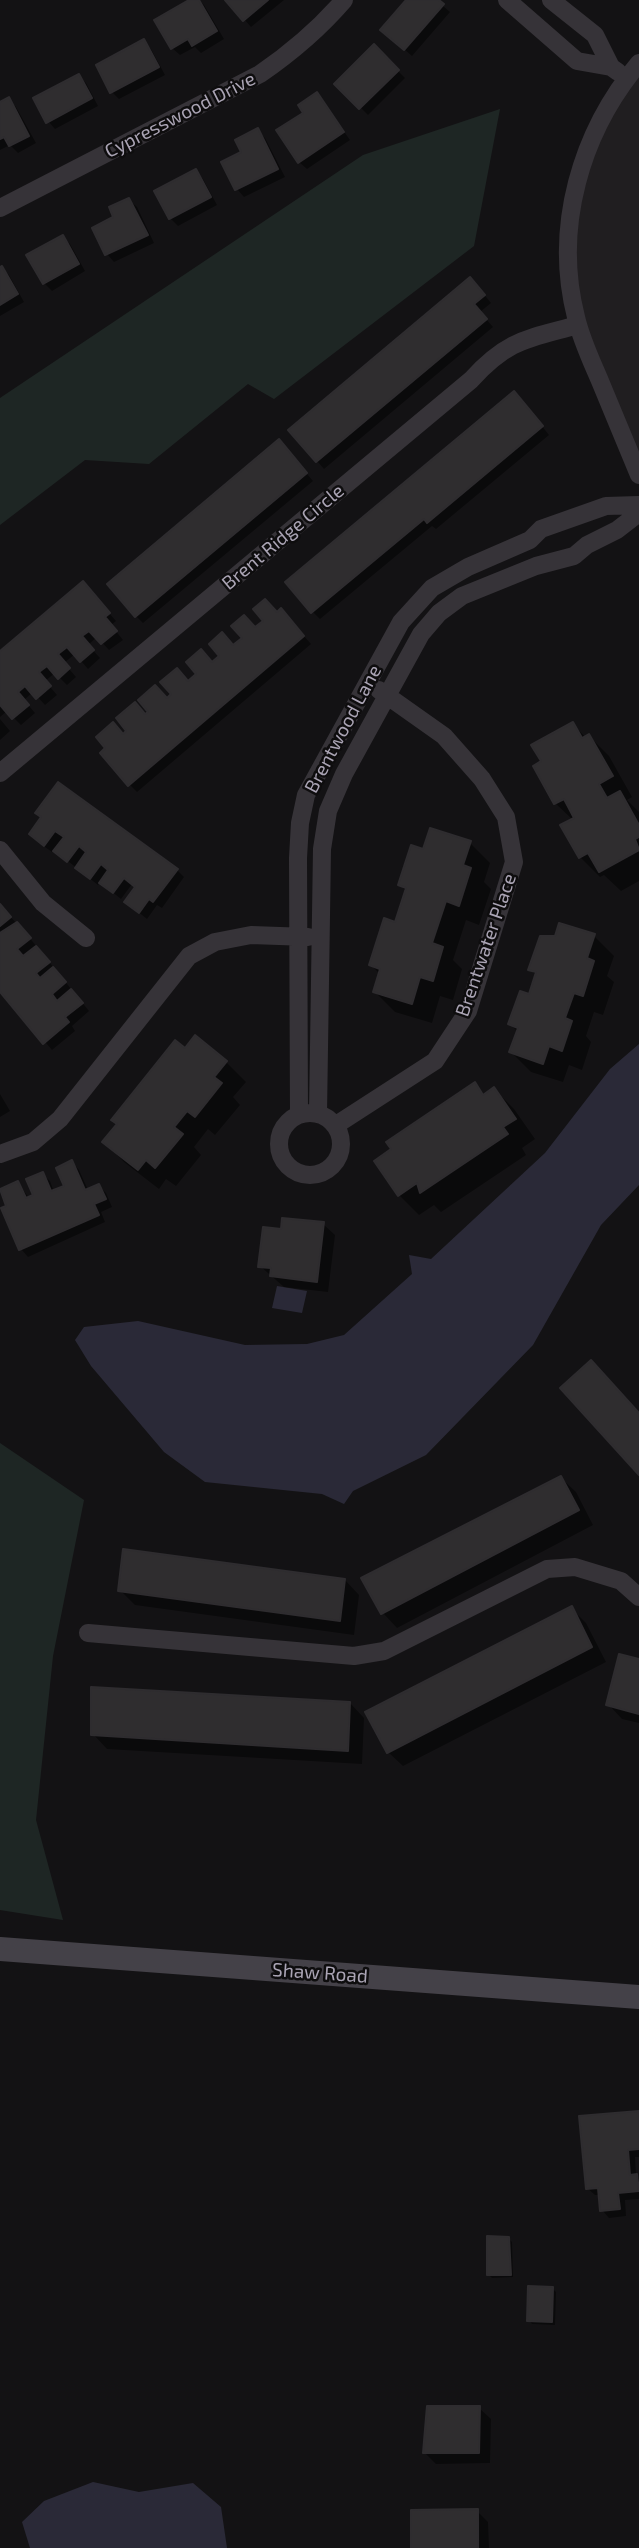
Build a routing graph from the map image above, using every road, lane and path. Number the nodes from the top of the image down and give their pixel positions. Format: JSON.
{"nodes":[{"id":1,"x":344,"y":0,"type":"edge"},
{"id":2,"x":507,"y":0,"type":"edge"},
{"id":3,"x":551,"y":0,"type":"edge"},
{"id":4,"x":639,"y":63,"type":"edge"},
{"id":5,"x":611,"y":66,"type":"junction"},
{"id":6,"x":626,"y":79,"type":"junction"},
{"id":7,"x":0,"y":208,"type":"edge"},
{"id":8,"x":578,"y":325,"type":"junction"},
{"id":9,"x":639,"y":475,"type":"edge"},
{"id":10,"x":639,"y":505,"type":"edge"},
{"id":11,"x":639,"y":513,"type":"edge"},
{"id":12,"x":366,"y":684,"type":"junction"},
{"id":13,"x":387,"y":694,"type":"junction"},
{"id":14,"x":0,"y":773,"type":"edge"},
{"id":15,"x":0,"y":850,"type":"edge"},
{"id":16,"x":298,"y":936,"type":"junction"},
{"id":17,"x":320,"y":937,"type":"junction"},
{"id":18,"x":86,"y":938,"type":"dead end"},
{"id":19,"x":318,"y":1113,"type":"junction"},
{"id":20,"x":299,"y":1115,"type":"junction"},
{"id":21,"x":336,"y":1125,"type":"junction"},
{"id":22,"x":0,"y":1154,"type":"edge"},
{"id":23,"x":639,"y":1597,"type":"edge"},
{"id":24,"x":88,"y":1633,"type":"dead end"},
{"id":25,"x":0,"y":1949,"type":"edge"},
{"id":26,"x":639,"y":1997,"type":"edge"}],
"edges":[{"from":1,"to":7,"type":"street","name":"Cypresswood Drive"},
{"from":2,"to":5,"type":"street"},
{"from":3,"to":5,"type":"street"},
{"from":4,"to":6,"type":"street"},
{"from":5,"to":6,"type":"street"},
{"from":6,"to":8,"type":"street"},
{"from":8,"to":9,"type":"street"},
{"from":8,"to":14,"type":"street","name":"Brent Ridge Circle"},
{"from":10,"to":12,"type":"street","name":"Brentwood Lane"},
{"from":11,"to":13,"type":"street","name":"Brentwood Lane"},
{"from":12,"to":13,"type":"street","name":"Brentwater Place"},
{"from":12,"to":16,"type":"street","name":"Brentwood Lane"},
{"from":13,"to":17,"type":"street","name":"Brentwood Lane"},
{"from":13,"to":21,"type":"street","name":"Brentwater Place"},
{"from":15,"to":18,"type":"street"},
{"from":16,"to":17,"type":"street"},
{"from":16,"to":20,"type":"street","name":"Brentwood Lane"},
{"from":16,"to":22,"type":"street"},
{"from":17,"to":19,"type":"street","name":"Brentwood Lane"},
{"from":19,"to":20,"type":"street"},
{"from":19,"to":21,"type":"street"},
{"from":20,"to":21,"type":"street"},
{"from":23,"to":24,"type":"street"},
{"from":25,"to":26,"type":"main road","name":"Shaw Road"}]}
